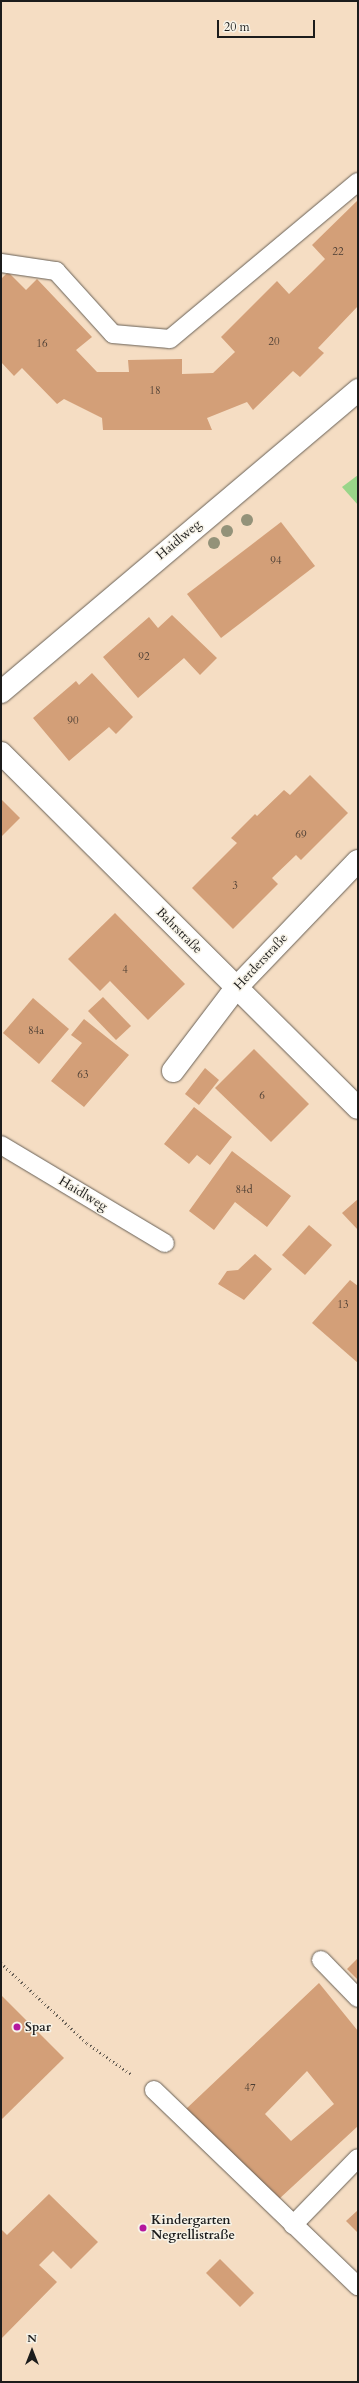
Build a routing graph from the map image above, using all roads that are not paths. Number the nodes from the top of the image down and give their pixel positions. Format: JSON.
{"nodes":[{"id":1,"x":358,"y":182,"type":"edge"},
{"id":2,"x":1,"y":264,"type":"edge"},
{"id":3,"x":358,"y":390,"type":"edge"},
{"id":4,"x":1,"y":692,"type":"edge"},
{"id":5,"x":1,"y":753,"type":"edge"},
{"id":6,"x":358,"y":861,"type":"edge"},
{"id":7,"x":236,"y":988,"type":"junction"},
{"id":8,"x":173,"y":1071,"type":"dead end"},
{"id":9,"x":358,"y":1108,"type":"edge"},
{"id":10,"x":1,"y":1145,"type":"edge"},
{"id":11,"x":165,"y":1243,"type":"dead end"},
{"id":12,"x":321,"y":1960,"type":"dead end"},
{"id":13,"x":358,"y":1998,"type":"edge"},
{"id":14,"x":154,"y":2090,"type":"road end"},
{"id":15,"x":358,"y":2158,"type":"edge"},
{"id":16,"x":293,"y":2224,"type":"junction"},
{"id":17,"x":358,"y":2286,"type":"edge"}],
"edges":[{"from":1,"to":2,"type":"lane"},
{"from":3,"to":4,"type":"street","name":"Haidlweg"},
{"from":5,"to":7,"type":"street","name":"Bahrstraße"},
{"from":6,"to":7,"type":"street","name":"Herderstraße"},
{"from":7,"to":8,"type":"street","name":"Herderstraße"},
{"from":7,"to":9,"type":"street","name":"Bahrstraße"},
{"from":10,"to":11,"type":"lane","name":"Haidlweg"},
{"from":12,"to":13,"type":"lane"},
{"from":14,"to":16,"type":"lane"},
{"from":15,"to":16,"type":"lane"},
{"from":16,"to":17,"type":"lane"}]}
